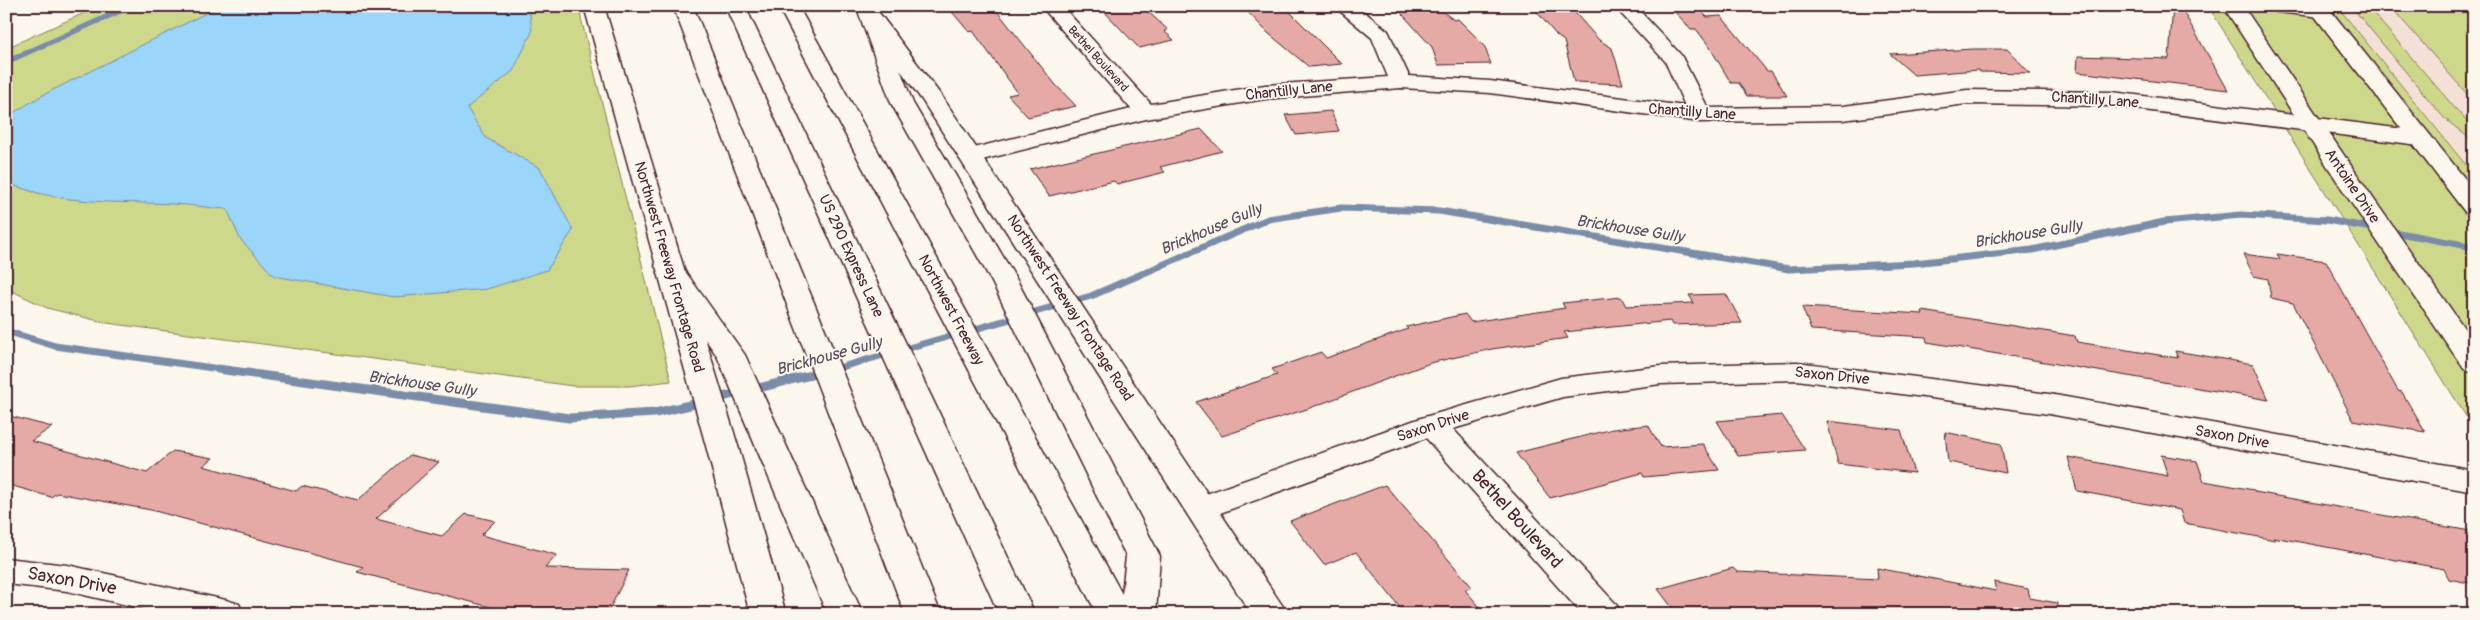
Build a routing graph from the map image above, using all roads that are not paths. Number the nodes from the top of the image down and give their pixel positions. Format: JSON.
{"nodes":[{"id":1,"x":594,"y":6,"type":"edge"},
{"id":2,"x":684,"y":6,"type":"edge"},
{"id":3,"x":735,"y":6,"type":"edge"},
{"id":4,"x":788,"y":6,"type":"edge"},
{"id":5,"x":1051,"y":6,"type":"edge"},
{"id":6,"x":1344,"y":6,"type":"edge"},
{"id":7,"x":1624,"y":6,"type":"edge"},
{"id":8,"x":2234,"y":6,"type":"edge"},
{"id":9,"x":2277,"y":6,"type":"edge"},
{"id":10,"x":866,"y":9,"type":"edge"},
{"id":11,"x":2319,"y":9,"type":"edge"},
{"id":12,"x":1401,"y":82,"type":"junction"},
{"id":13,"x":1146,"y":112,"type":"junction"},
{"id":14,"x":1700,"y":116,"type":"junction"},
{"id":15,"x":2311,"y":124,"type":"junction"},
{"id":16,"x":2419,"y":138,"type":"junction"},
{"id":17,"x":970,"y":156,"type":"junction"},
{"id":18,"x":2474,"y":207,"type":"edge"},
{"id":19,"x":668,"y":266,"type":"junction"},
{"id":20,"x":2474,"y":363,"type":"edge"},
{"id":21,"x":1432,"y":425,"type":"junction"},
{"id":22,"x":2474,"y":481,"type":"edge"},
{"id":23,"x":1201,"y":508,"type":"junction"},
{"id":24,"x":6,"y":571,"type":"edge"},
{"id":25,"x":201,"y":611,"type":"edge"},
{"id":26,"x":768,"y":614,"type":"edge"},
{"id":27,"x":845,"y":614,"type":"edge"},
{"id":28,"x":922,"y":614,"type":"edge"},
{"id":29,"x":1017,"y":614,"type":"edge"},
{"id":30,"x":1115,"y":614,"type":"edge"},
{"id":31,"x":1138,"y":614,"type":"edge"},
{"id":32,"x":1270,"y":614,"type":"edge"},
{"id":33,"x":1603,"y":614,"type":"edge"}],
"edges":[{"from":1,"to":19,"type":"main road","name":"Northwest Freeway Frontage Road"},
{"from":2,"to":28,"type":"main road"},
{"from":3,"to":29,"type":"main road","name":"US 290 Express Lane"},
{"from":4,"to":30,"type":"main road","name":"Northwest Freeway"},
{"from":5,"to":13,"type":"main road","name":"Bethel Boulevard"},
{"from":6,"to":12,"type":"main road"},
{"from":7,"to":14,"type":"main road"},
{"from":8,"to":15,"type":"main road","name":"Antoine Drive"},
{"from":9,"to":11,"type":"main road"},
{"from":10,"to":17,"type":"main road","name":"Northwest Freeway Frontage Road"},
{"from":10,"to":31,"type":"main road"},
{"from":11,"to":16,"type":"main road"},
{"from":12,"to":13,"type":"main road","name":"Chantilly Lane"},
{"from":12,"to":14,"type":"main road","name":"Chantilly Lane"},
{"from":13,"to":17,"type":"main road","name":"Chantilly Lane"},
{"from":14,"to":15,"type":"main road","name":"Chantilly Lane"},
{"from":15,"to":16,"type":"main road","name":"Chantilly Lane"},
{"from":15,"to":20,"type":"main road","name":"Antoine Drive"},
{"from":16,"to":18,"type":"main road"},
{"from":17,"to":23,"type":"main road","name":"Northwest Freeway Frontage Road"},
{"from":19,"to":26,"type":"main road","name":"Northwest Freeway Frontage Road"},
{"from":19,"to":27,"type":"main road"},
{"from":21,"to":22,"type":"main road","name":"Saxon Drive"},
{"from":21,"to":23,"type":"main road","name":"Saxon Drive"},
{"from":21,"to":33,"type":"main road","name":"Bethel Boulevard"},
{"from":23,"to":32,"type":"main road","name":"Northwest Freeway Frontage Road"},
{"from":24,"to":25,"type":"main road","name":"Saxon Drive"}]}
